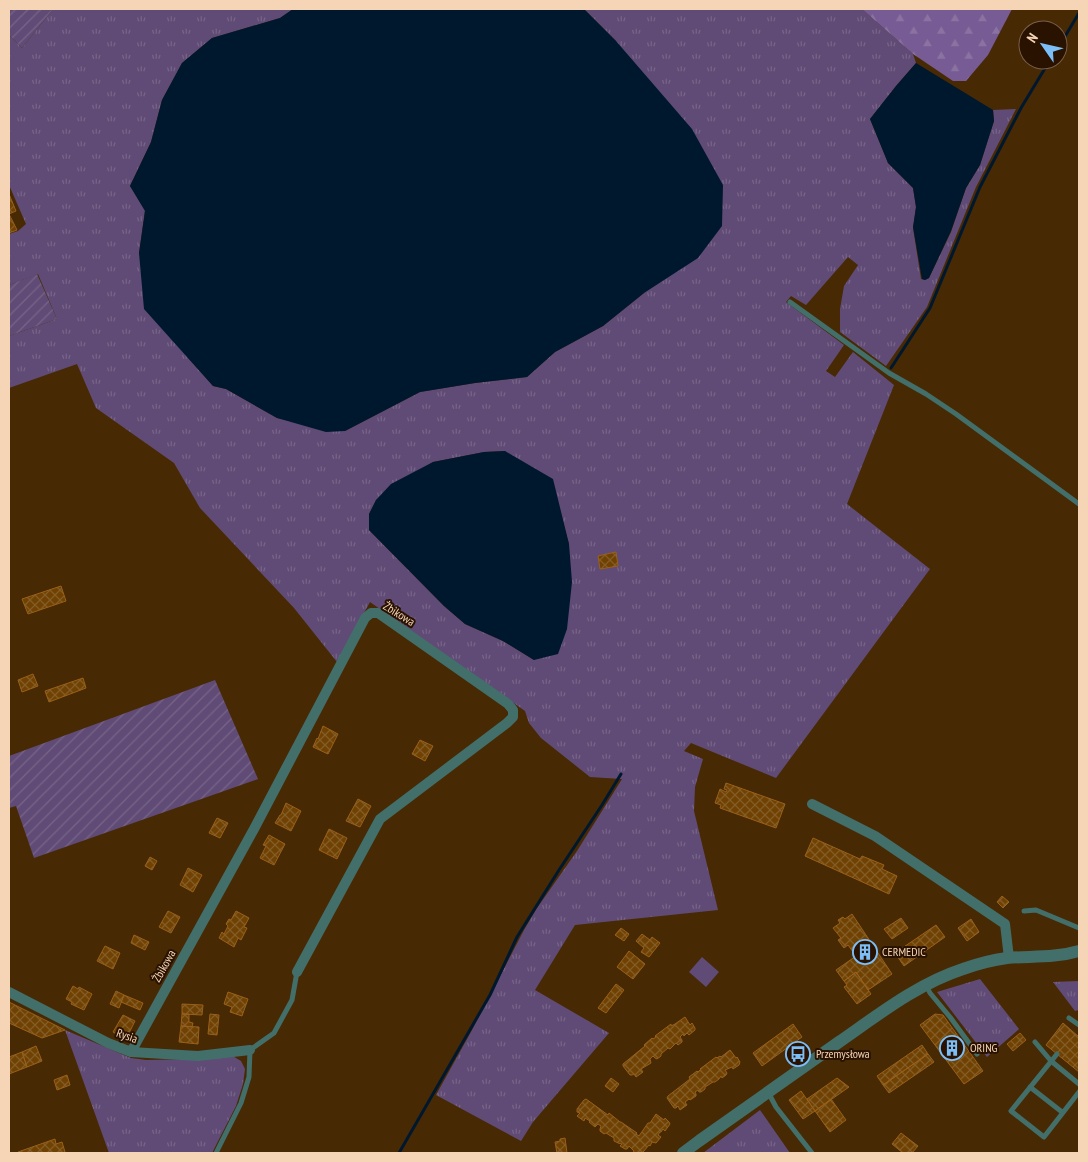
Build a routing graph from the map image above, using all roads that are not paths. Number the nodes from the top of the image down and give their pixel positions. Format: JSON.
{"nodes":[{"id":1,"x":790,"y":302,"type":"dead end"},
{"id":2,"x":1079,"y":504,"type":"edge"},
{"id":3,"x":812,"y":804,"type":"dead end"},
{"id":4,"x":1024,"y":911,"type":"dead end"},
{"id":5,"x":1079,"y":928,"type":"edge"},
{"id":6,"x":1079,"y":952,"type":"edge"},
{"id":7,"x":1009,"y":958,"type":"junction"},
{"id":8,"x":297,"y":972,"type":"joint"},
{"id":9,"x":926,"y":985,"type":"junction"},
{"id":10,"x":9,"y":992,"type":"edge"},
{"id":11,"x":1069,"y":1018,"type":"dead end"},
{"id":12,"x":1079,"y":1025,"type":"edge"},
{"id":13,"x":1035,"y":1042,"type":"dead end"},
{"id":14,"x":250,"y":1050,"type":"junction"},
{"id":15,"x":131,"y":1052,"type":"junction"},
{"id":16,"x":977,"y":1054,"type":"dead end"},
{"id":17,"x":1057,"y":1054,"type":"dead end"},
{"id":18,"x":1051,"y":1061,"type":"junction"},
{"id":19,"x":1079,"y":1084,"type":"edge"},
{"id":20,"x":1030,"y":1088,"type":"junction"},
{"id":21,"x":768,"y":1092,"type":"junction"},
{"id":22,"x":1079,"y":1092,"type":"edge"},
{"id":23,"x":1062,"y":1112,"type":"junction"},
{"id":24,"x":216,"y":1153,"type":"edge"},
{"id":25,"x":683,"y":1153,"type":"edge"},
{"id":26,"x":812,"y":1153,"type":"edge"}],
"edges":[{"from":1,"to":2,"type":"lane"},
{"from":3,"to":7,"type":"street"},
{"from":4,"to":5,"type":"lane"},
{"from":6,"to":7,"type":"street"},
{"from":7,"to":9,"type":"street"},
{"from":8,"to":14,"type":"lane"},
{"from":8,"to":15,"type":"street","name":"Żbikowa"},
{"from":9,"to":16,"type":"lane"},
{"from":9,"to":21,"type":"street"},
{"from":10,"to":15,"type":"street","name":"Rysia"},
{"from":11,"to":12,"type":"lane"},
{"from":13,"to":18,"type":"lane"},
{"from":14,"to":15,"type":"street","name":"Rysia"},
{"from":14,"to":24,"type":"lane"},
{"from":17,"to":18,"type":"lane"},
{"from":18,"to":19,"type":"lane"},
{"from":18,"to":20,"type":"lane"},
{"from":20,"to":23,"type":"lane"},
{"from":20,"to":23,"type":"lane"},
{"from":21,"to":25,"type":"street"},
{"from":21,"to":26,"type":"lane"},
{"from":22,"to":23,"type":"lane"}]}
